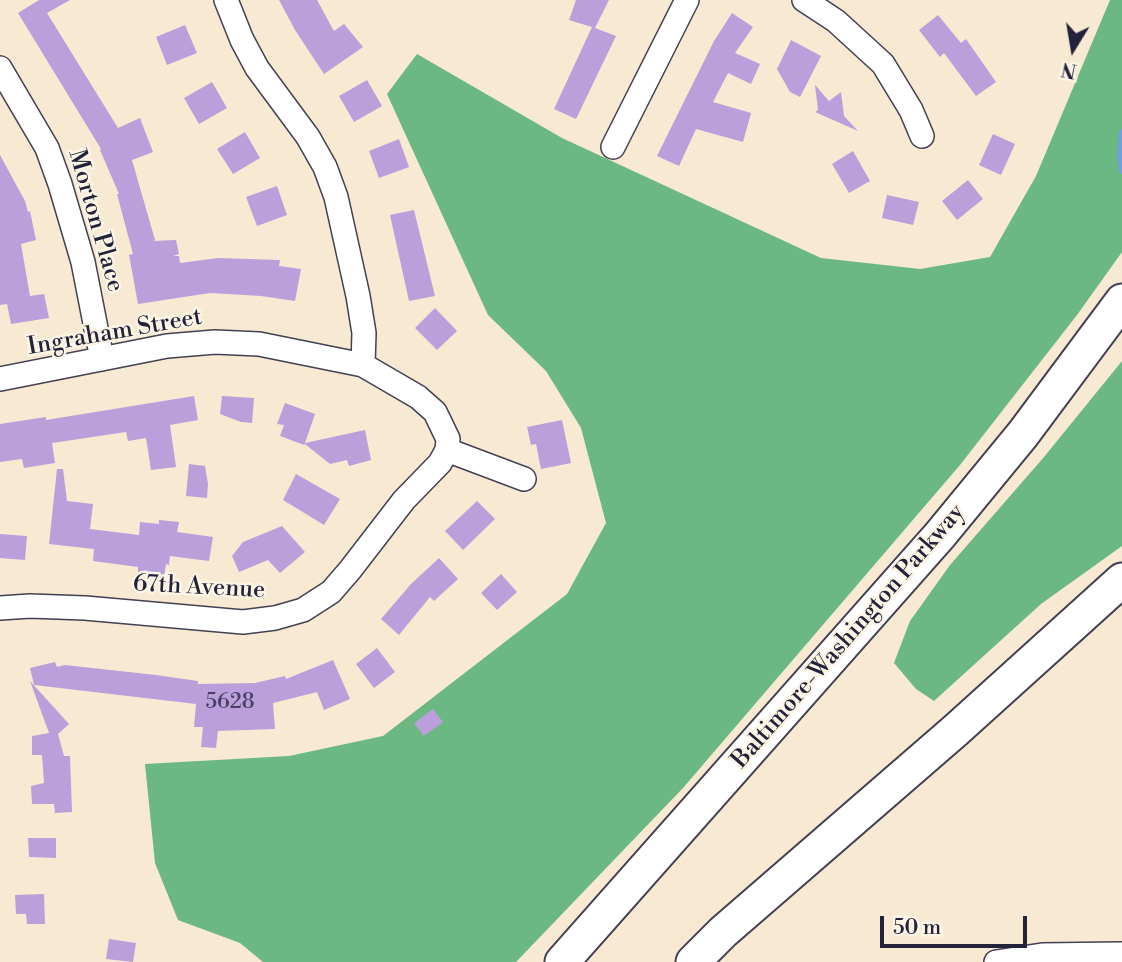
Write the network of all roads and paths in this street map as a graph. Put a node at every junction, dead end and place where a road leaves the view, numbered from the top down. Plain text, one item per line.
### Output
1 (226, 0) edge
2 (687, 0) edge
3 (804, 0) edge
4 (0, 68) edge
5 (922, 136) dead end
6 (612, 147) dead end
7 (1122, 301) edge
8 (102, 359) junction
9 (363, 365) junction
10 (0, 379) edge
11 (447, 450) junction
12 (524, 480) dead end
13 (1122, 580) edge
14 (0, 608) edge
15 (1122, 954) edge
16 (562, 962) edge
17 (693, 962) edge
18 (996, 962) edge

1 - 9 street
2 - 6 street
3 - 5 street
4 - 8 street, Morton Place
7 - 16 highway, Baltimore-Washington Parkway
8 - 9 street, Ingraham Street
8 - 10 street, Ingraham Street
9 - 11 street, Ingraham Street
11 - 12 street
11 - 14 street, 67th Avenue
13 - 17 highway
15 - 18 street

